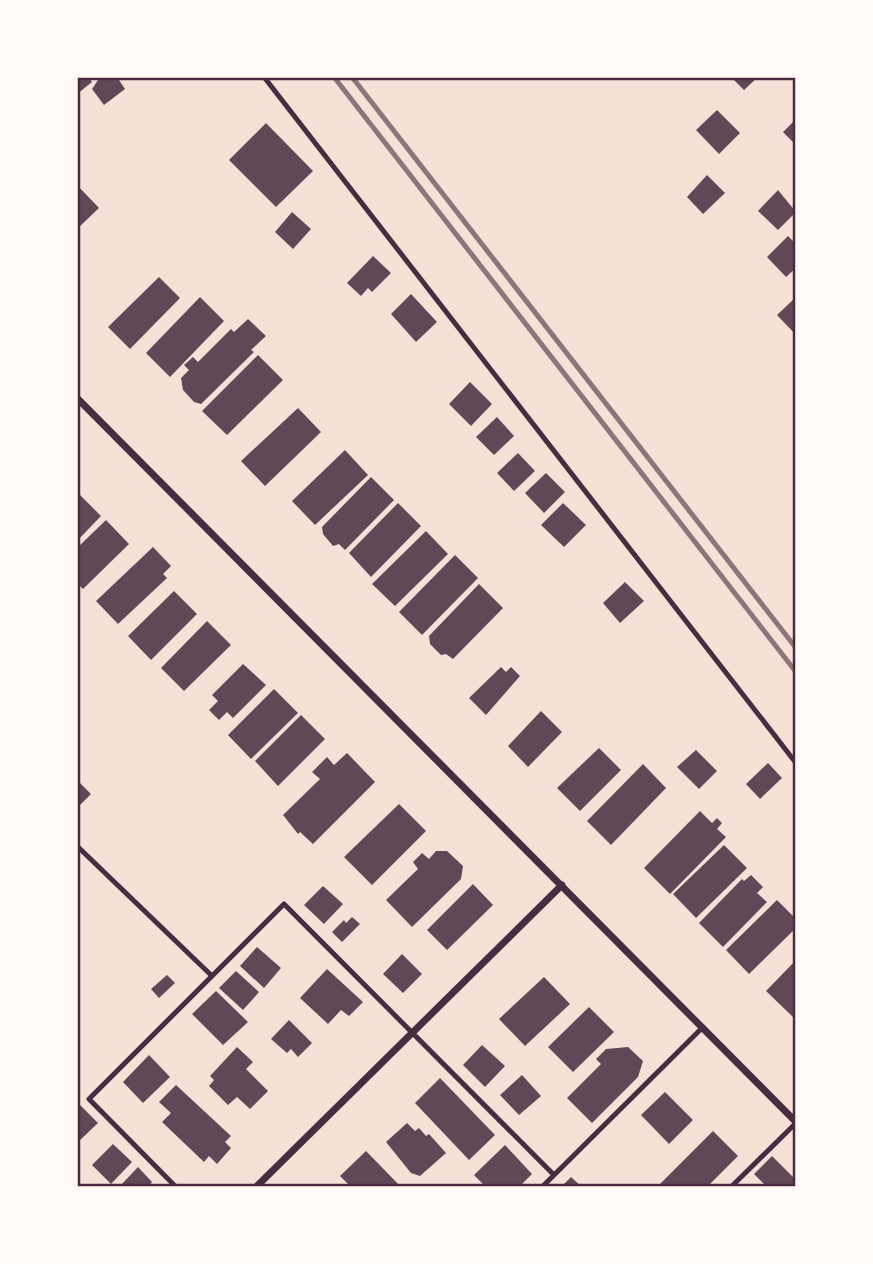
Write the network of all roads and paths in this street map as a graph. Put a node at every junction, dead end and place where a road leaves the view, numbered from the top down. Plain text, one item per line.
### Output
1 (264, 77) edge
2 (77, 398) edge
3 (796, 763) edge
4 (77, 846) edge
5 (562, 885) junction
6 (212, 976) junction
7 (703, 1027) junction
8 (413, 1032) junction
9 (796, 1122) edge
10 (554, 1175) junction
11 (177, 1187) edge
12 (256, 1187) edge
13 (542, 1187) edge
14 (731, 1187) edge

1 - 3 lane
2 - 5 street
4 - 6 lane
5 - 7 street
5 - 8 street
6 - 8 lane
6 - 11 lane
7 - 9 street
7 - 10 lane
8 - 10 lane
8 - 12 street
9 - 14 lane
10 - 13 lane

